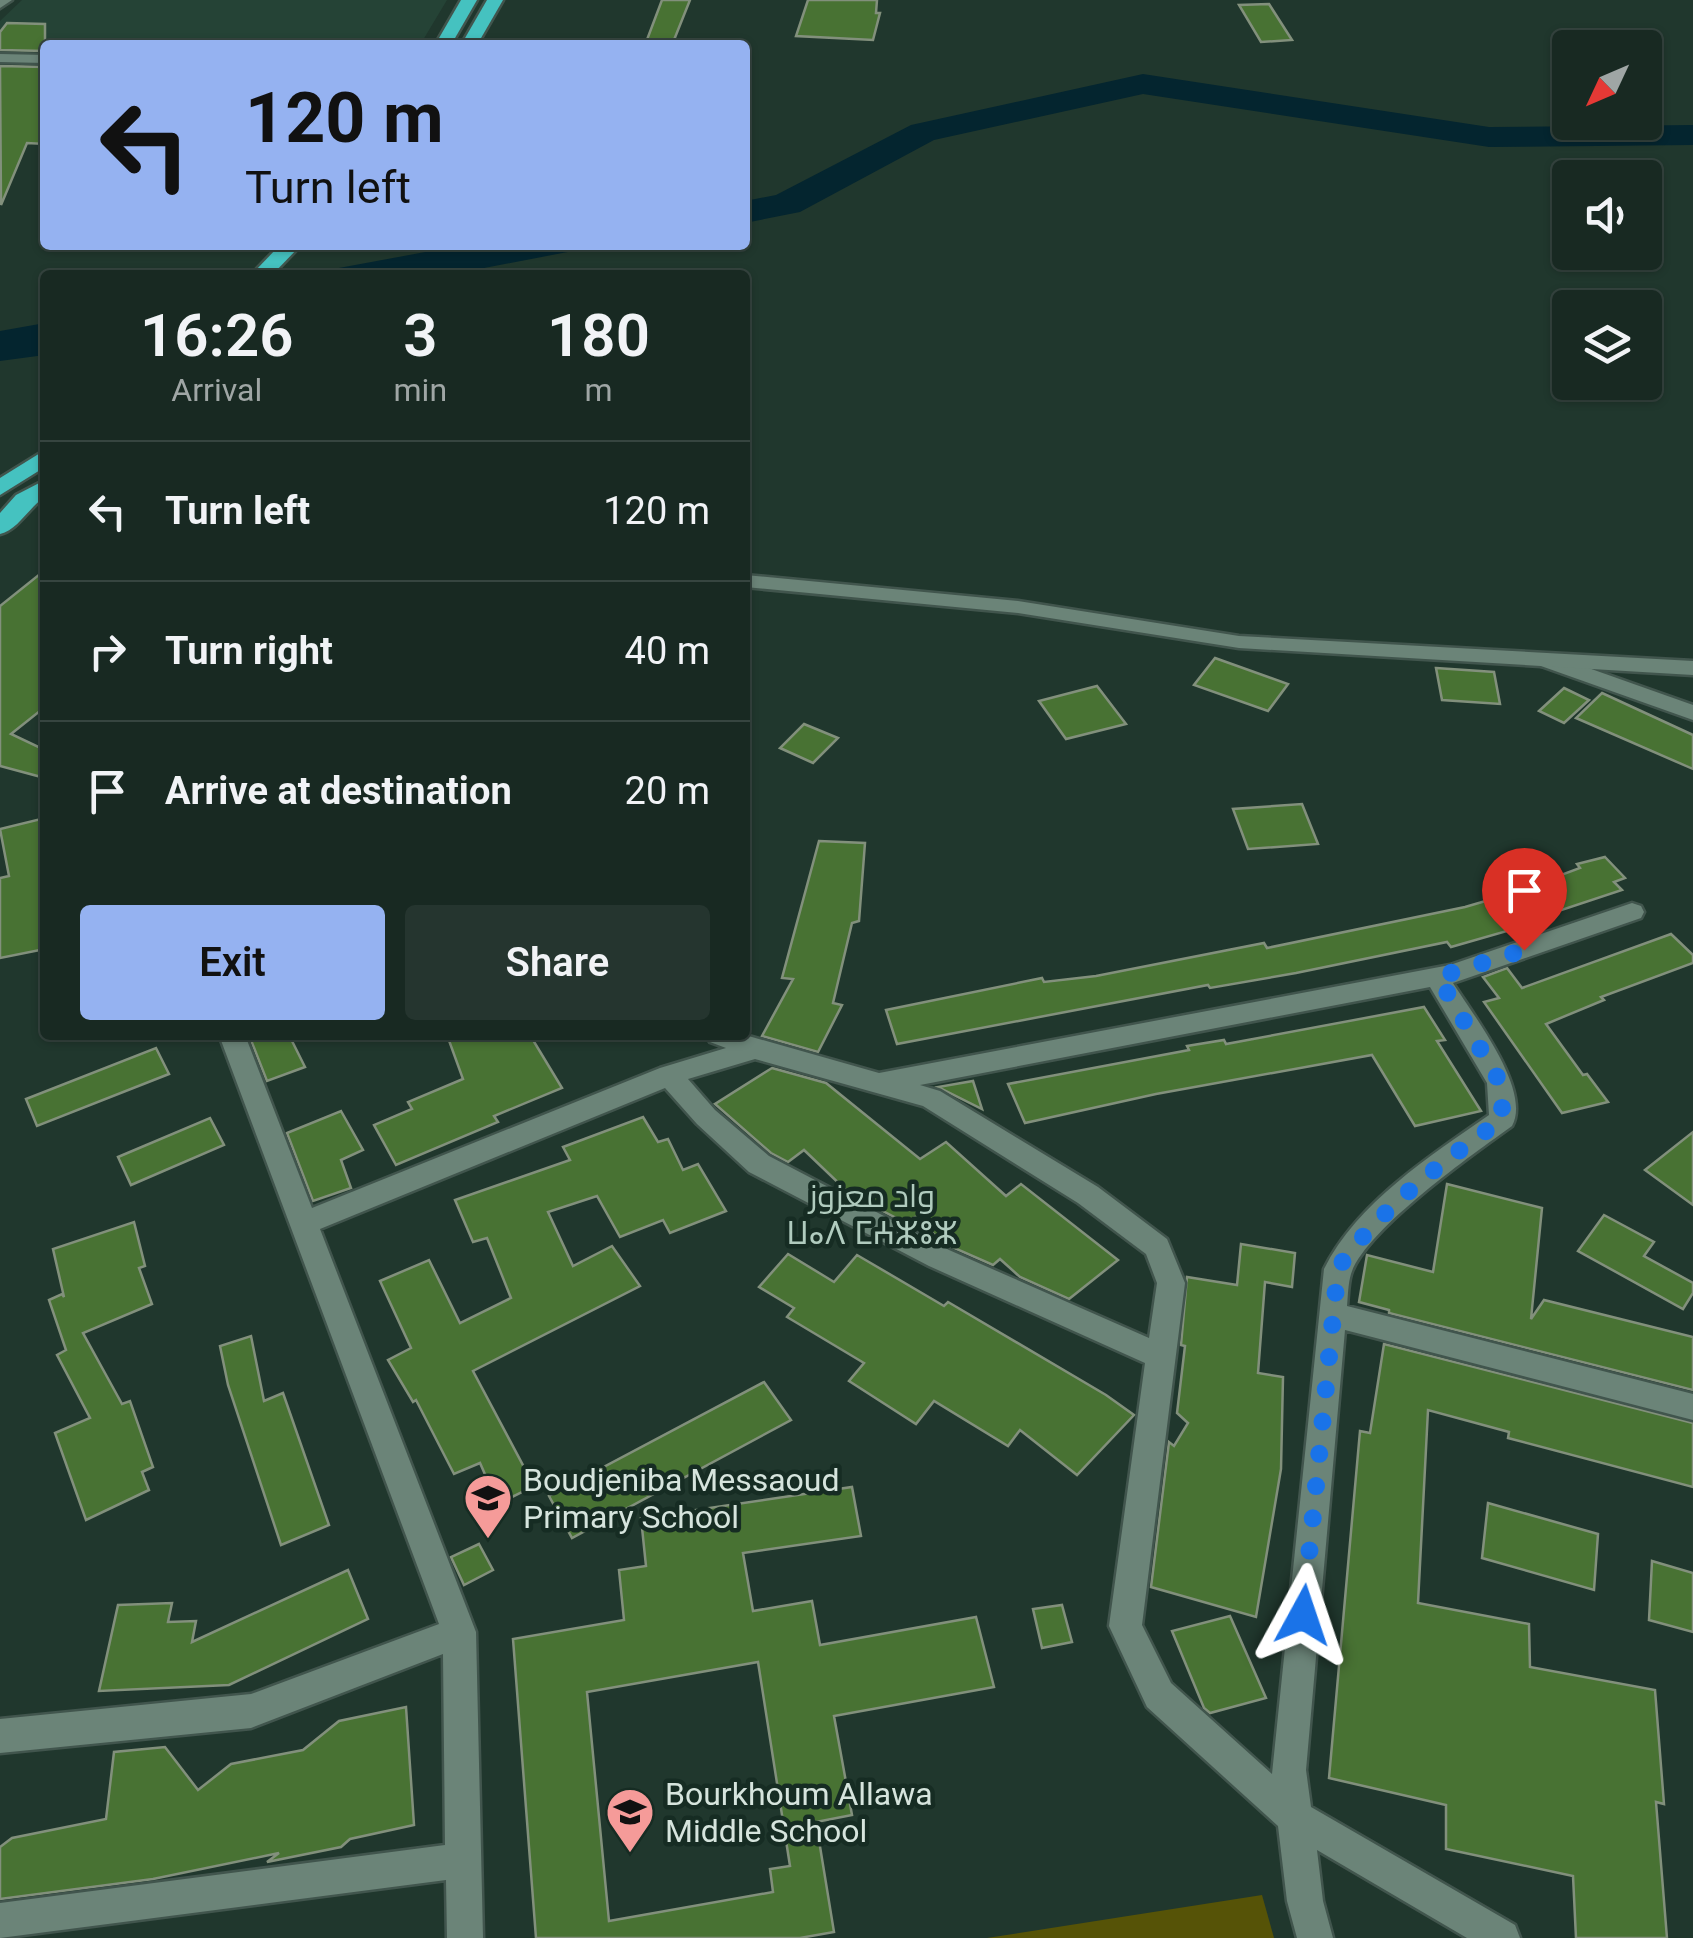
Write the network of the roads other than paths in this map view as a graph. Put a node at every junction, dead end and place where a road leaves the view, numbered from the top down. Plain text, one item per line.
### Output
1 (469, 0) edge
2 (494, 0) edge
3 (446, 40) edge
4 (473, 40) edge
5 (0, 58) edge
6 (40, 60) edge
7 (286, 250) edge
8 (309, 250) edge
9 (266, 270) edge
10 (289, 270) edge
11 (40, 460) edge
12 (0, 488) edge
13 (40, 490) edge
14 (0, 527) edge
15 (750, 581) edge
16 (1548, 661) junction
17 (1693, 668) edge
18 (1693, 713) edge
19 (1632, 912) dead end
20 (1438, 977) junction
21 (234, 1040) edge
22 (732, 1040) edge
23 (755, 1049) junction
24 (669, 1075) junction
25 (878, 1083) junction
26 (303, 1224) junction
27 (1332, 1314) junction
28 (1162, 1356) junction
29 (1693, 1407) edge
30 (459, 1632) junction
31 (0, 1736) edge
32 (1294, 1816) junction
33 (464, 1860) junction
34 (0, 1920) edge
35 (465, 1938) edge
36 (1315, 1938) edge
37 (1502, 1938) edge

1 - 3 highway
2 - 4 highway
5 - 6 street
7 - 9 highway
8 - 10 highway
11 - 12 highway
13 - 14 highway
15 - 16 street
16 - 17 street
16 - 18 street
19 - 20 street
20 - 25 street
20 - 27 street
21 - 26 street
22 - 23 street
23 - 24 street
23 - 25 street
24 - 26 street
24 - 28 street
25 - 28 street
26 - 30 street
27 - 29 street
27 - 32 street
28 - 32 street
30 - 31 street
30 - 33 street
32 - 36 street
32 - 37 street
33 - 34 street
33 - 35 street

